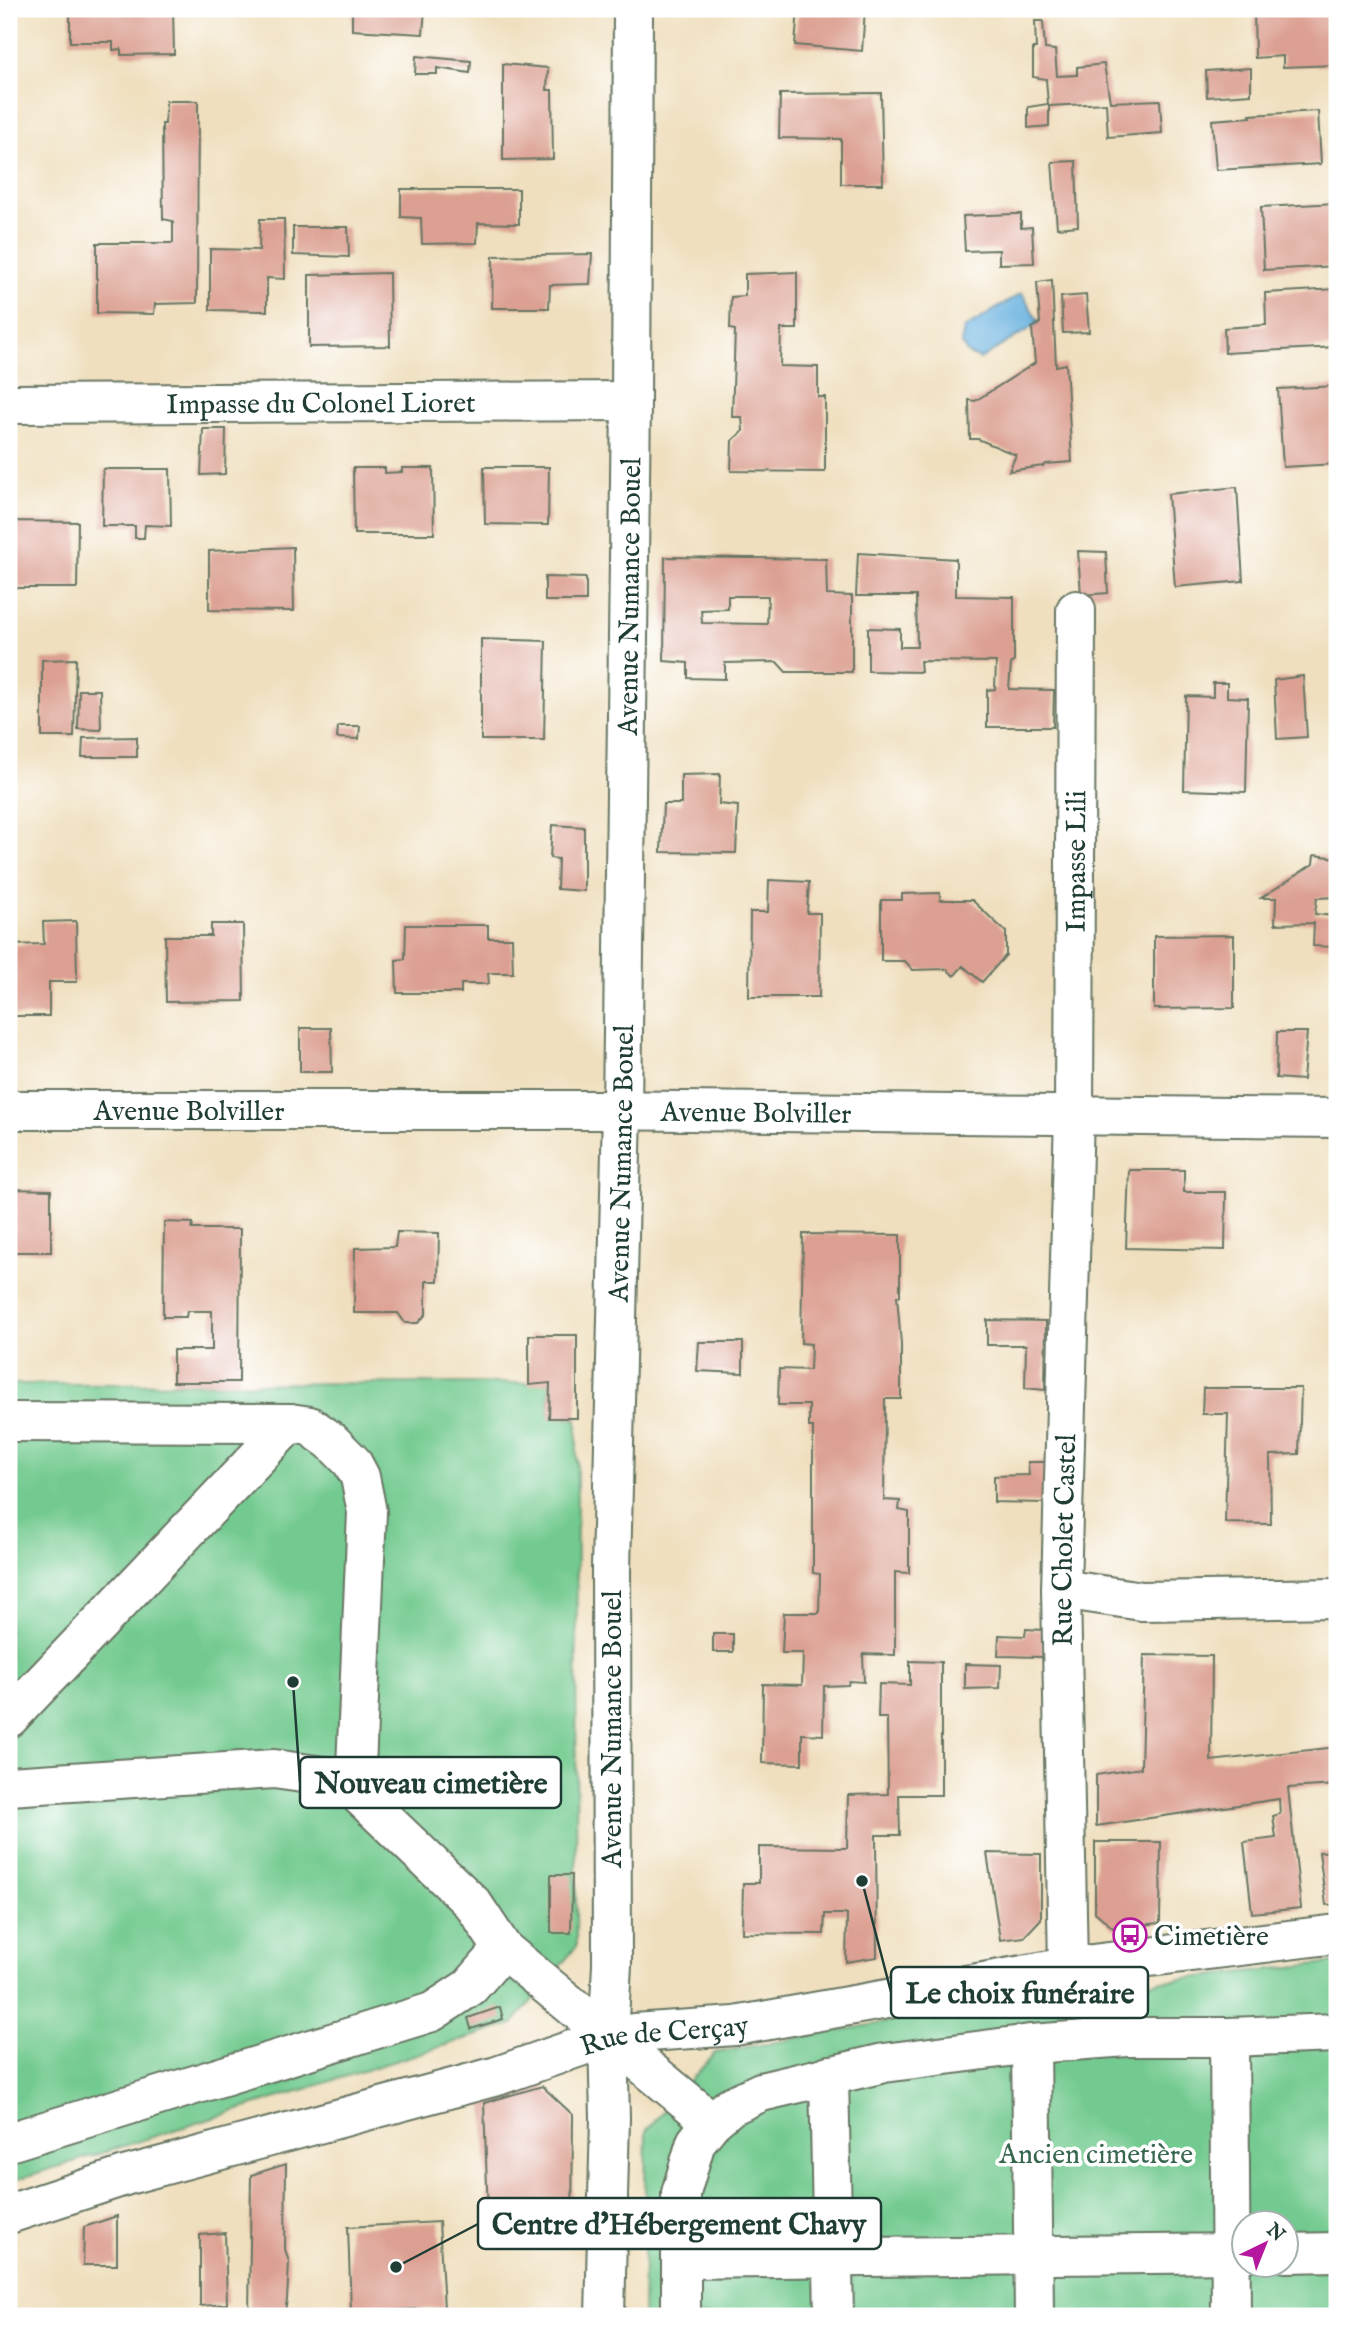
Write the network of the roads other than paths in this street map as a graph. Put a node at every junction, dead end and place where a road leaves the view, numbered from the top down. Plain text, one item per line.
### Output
1 (633, 9) edge
2 (631, 401) junction
3 (9, 404) edge
4 (1076, 610) dead end
5 (9, 1110) edge
6 (622, 1110) junction
7 (1074, 1114) junction
8 (1337, 1118) edge
9 (9, 1422) edge
10 (290, 1423) junction
11 (1061, 1588) junction
12 (1337, 1598) edge
13 (9, 1718) edge
14 (9, 1786) edge
15 (355, 1791) junction
16 (1337, 1934) edge
17 (503, 1949) junction
18 (1068, 1967) junction
19 (1337, 2033) edge
20 (608, 2037) junction
21 (1229, 2037) junction
22 (1031, 2044) junction
23 (829, 2075) junction
24 (712, 2122) junction
25 (9, 2142) edge
26 (1236, 2210) edge
27 (9, 2214) edge
28 (1337, 2252) edge
29 (1230, 2253) edge
30 (1300, 2253) edge
31 (1033, 2255) junction
32 (832, 2257) junction
33 (681, 2259) junction
34 (1235, 2280) edge
35 (605, 2316) edge
36 (681, 2316) edge
37 (834, 2316) edge
38 (1034, 2316) edge
39 (1231, 2316) edge

1 - 2 street, Avenue Numance Bouel
2 - 3 street, Impasse du Colonel Lioret
2 - 6 street, Avenue Numance Bouel
4 - 7 street, Impasse Lili
5 - 6 street, Avenue Bolviller
6 - 7 street, Avenue Bolviller
6 - 20 street, Avenue Numance Bouel
7 - 8 street, Avenue Bolviller
7 - 11 street, Rue Cholet Castel
9 - 10 street
10 - 13 street
10 - 15 street
11 - 12 street
11 - 18 street, Rue Cholet Castel
14 - 15 street
15 - 17 street
16 - 18 street, Rue de Cerçay
17 - 20 street
17 - 25 street
18 - 20 street, Rue de Cerçay
19 - 21 street
20 - 24 street
20 - 27 street, Rue de Cerçay
20 - 35 street, Avenue Numance Bouel
21 - 22 street
21 - 26 street
22 - 23 street
22 - 31 street
23 - 24 street
23 - 32 street
24 - 33 street
28 - 30 street
29 - 31 street
31 - 32 street
31 - 38 street
32 - 33 street
32 - 37 street
33 - 36 street
34 - 39 street

